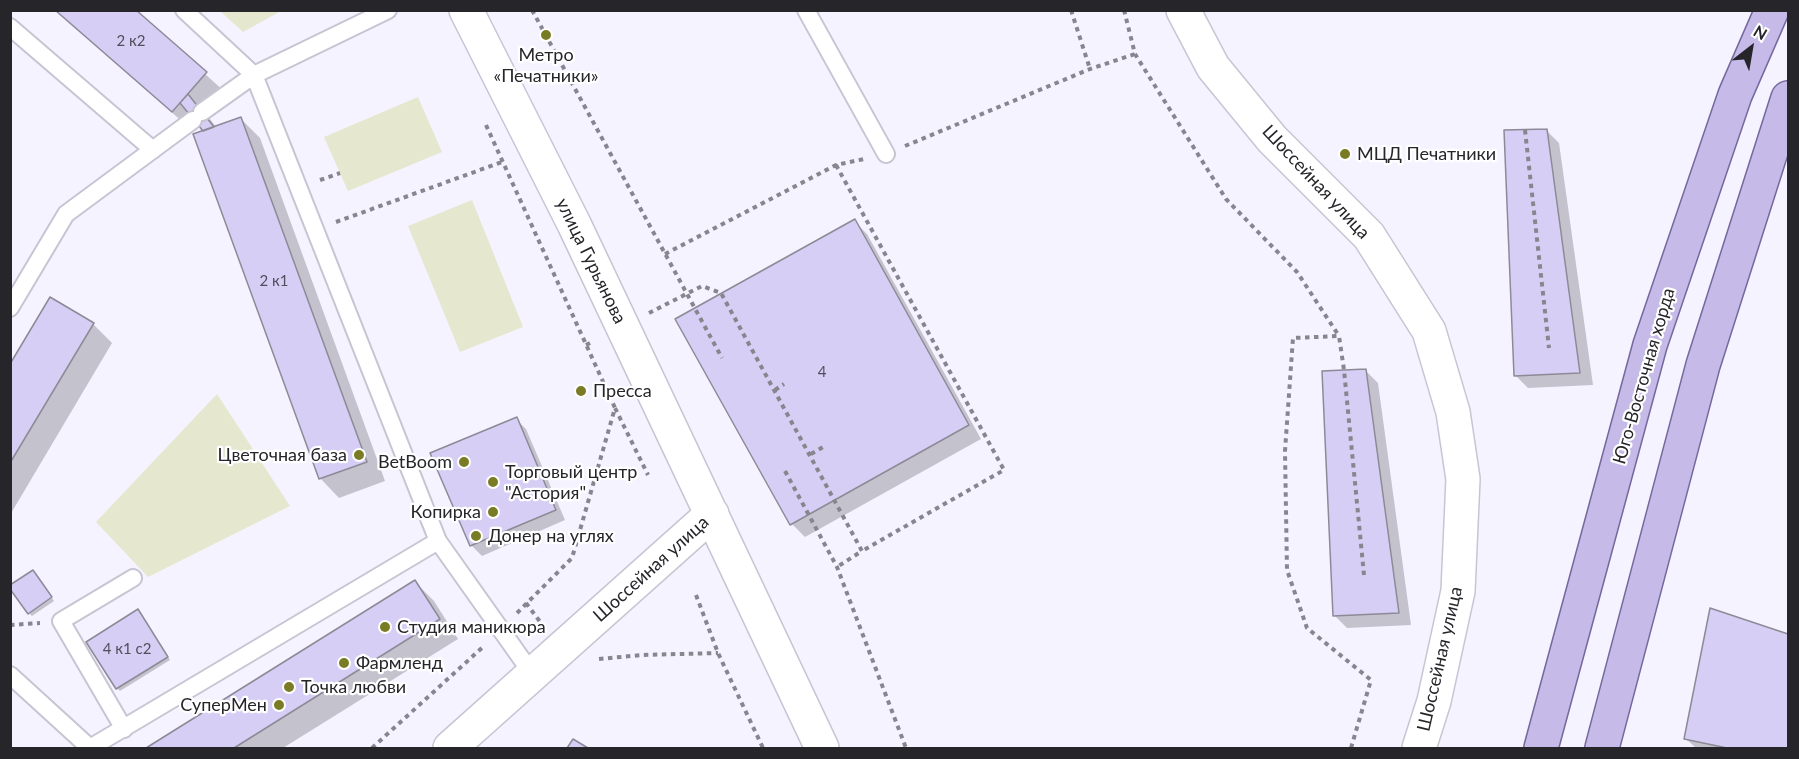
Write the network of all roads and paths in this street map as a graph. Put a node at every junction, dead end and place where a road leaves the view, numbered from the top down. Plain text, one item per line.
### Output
1 (184, 10) edge
2 (388, 10) edge
3 (466, 10) edge
4 (532, 10) edge
5 (807, 10) edge
6 (1071, 10) edge
7 (1124, 10) edge
8 (1183, 10) edge
9 (1772, 10) edge
10 (10, 27) edge
11 (1135, 54) junction
12 (1090, 69) junction
13 (254, 75) junction
14 (1788, 98) edge
15 (483, 118) dead end
16 (1525, 130) dead end
17 (153, 150) junction
18 (885, 154) junction
19 (502, 162) junction
20 (836, 165) junction
21 (316, 230) junction
22 (665, 254) junction
23 (687, 294) junction
24 (10, 308) edge
25 (1339, 336) junction
26 (1549, 348) dead end
27 (722, 358) dead end
28 (784, 384) dead end
29 (775, 390) junction
30 (615, 408) junction
31 (823, 447) dead end
32 (810, 454) junction
33 (785, 471) dead end
34 (648, 475) dead end
35 (712, 514) junction
36 (438, 541) junction
37 (862, 551) junction
38 (837, 567) junction
39 (1364, 575) dead end
40 (133, 578) dead end
41 (696, 595) dead end
42 (501, 630) junction
43 (718, 653) junction
44 (595, 660) dead end
45 (10, 675) edge
46 (533, 675) junction
47 (124, 729) junction
48 (1541, 747) edge
49 (90, 748) edge
50 (372, 748) edge
51 (450, 748) edge
52 (764, 748) edge
53 (822, 748) edge
54 (906, 748) edge
55 (1351, 748) edge
56 (1419, 748) edge
57 (1602, 748) edge

1 - 13 lane
2 - 13 lane
3 - 35 main road, улица Гурьянова
4 - 22 path
5 - 18 lane
6 - 12 path
7 - 11 path
8 - 56 main road, Шоссейная улица
9 - 48 main road, Юго-Восточная хорда
10 - 17 lane
11 - 12 path
11 - 25 path
12 - 18 path
13 - 17 lane
13 - 21 lane
14 - 57 main road
15 - 19 path
16 - 26 path
17 - 24 lane
18 - 20 path
19 - 21 path
19 - 30 path
20 - 22 path
20 - 37 path
21 - 36 lane
22 - 23 path
23 - 27 path
23 - 29 path
25 - 39 path
25 - 55 path
28 - 29 path
29 - 32 path
30 - 34 path
30 - 42 path
31 - 32 path
32 - 37 path
33 - 38 path
35 - 46 main road, Шоссейная улица
35 - 53 main road, Шоссейная улица
36 - 42 lane
36 - 47 lane
37 - 38 path
38 - 54 path
40 - 47 lane
41 - 43 path
42 - 46 lane
42 - 50 path
43 - 44 path
43 - 52 path
45 - 49 lane
46 - 51 main road, Шоссейная улица
47 - 49 lane

